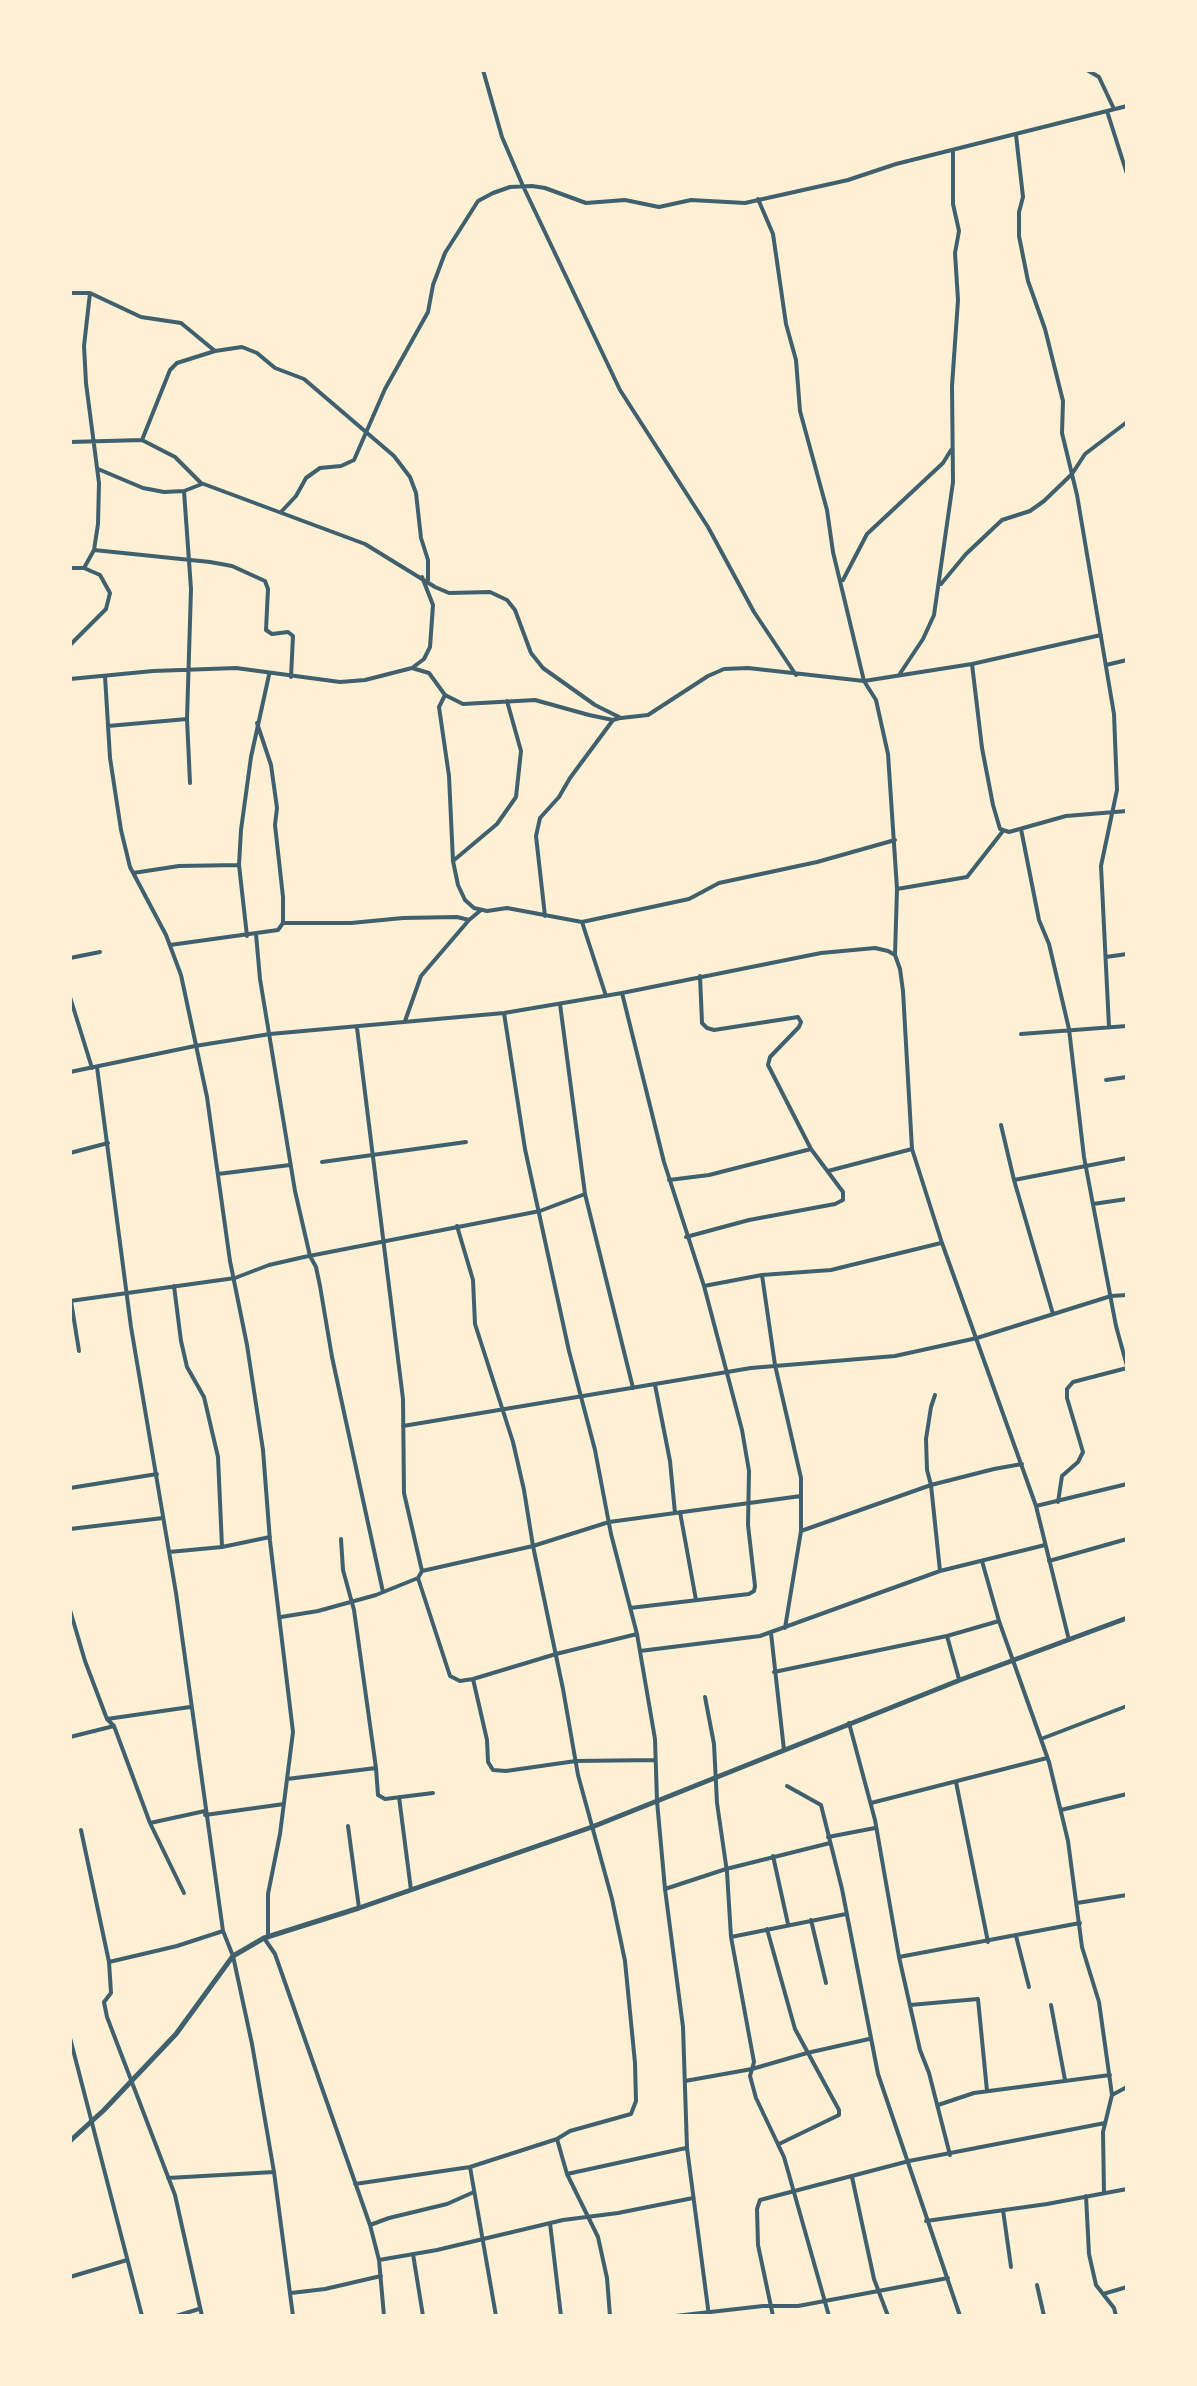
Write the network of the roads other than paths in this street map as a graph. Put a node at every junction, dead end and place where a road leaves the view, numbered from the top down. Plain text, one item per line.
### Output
1 (483, 70) edge
2 (1087, 70) edge
3 (1094, 72) edge
4 (1127, 106) edge
5 (1110, 111) junction
6 (1016, 134) junction
7 (953, 150) junction
8 (1127, 174) edge
9 (523, 186) junction
10 (758, 199) junction
11 (70, 293) edge
12 (90, 293) junction
13 (215, 351) junction
14 (1127, 422) edge
15 (365, 433) junction
16 (95, 440) junction
17 (142, 440) junction
18 (70, 442) edge
19 (951, 450) junction
20 (98, 469) junction
21 (1072, 474) junction
22 (203, 483) junction
23 (184, 491) junction
24 (281, 512) junction
25 (94, 550) junction
26 (190, 558) junction
27 (70, 568) edge
28 (84, 568) junction
29 (421, 576) junction
30 (428, 581) junction
31 (842, 582) junction
32 (939, 586) junction
33 (1101, 635) junction
34 (70, 645) edge
35 (1127, 660) edge
36 (972, 664) junction
37 (1106, 665) junction
38 (412, 668) junction
39 (189, 670) junction
40 (269, 675) junction
41 (796, 675) junction
42 (899, 675) junction
43 (105, 676) junction
44 (291, 677) junction
45 (70, 679) edge
46 (864, 681) junction
47 (445, 695) junction
48 (507, 701) junction
49 (621, 718) junction
50 (187, 719) junction
51 (613, 720) junction
52 (257, 723) junction
53 (108, 726) junction
54 (190, 783) dead end
55 (1114, 811) junction
56 (1127, 811) edge
57 (1021, 829) junction
58 (1004, 830) junction
59 (895, 840) junction
60 (453, 861) junction
61 (239, 865) junction
62 (133, 873) junction
63 (897, 889) junction
64 (481, 910) junction
65 (545, 916) junction
66 (469, 920) junction
67 (582, 922) junction
68 (283, 923) junction
69 (256, 934) junction
70 (247, 936) junction
71 (170, 945) junction
72 (100, 952) dead end
73 (1127, 954) edge
74 (895, 955) junction
75 (70, 958) edge
76 (1105, 958) junction
77 (700, 976) junction
78 (622, 993) junction
79 (606, 996) junction
80 (70, 997) edge
81 (560, 1004) junction
82 (504, 1013) junction
83 (405, 1023) junction
84 (1127, 1026) edge
85 (1109, 1027) junction
86 (357, 1028) junction
87 (1069, 1029) junction
88 (270, 1034) junction
89 (1021, 1034) dead end
90 (195, 1046) junction
91 (94, 1068) junction
92 (70, 1072) edge
93 (1127, 1077) edge
94 (1106, 1080) dead end
95 (1001, 1125) dead end
96 (466, 1142) dead end
97 (108, 1143) junction
98 (811, 1149) junction
99 (912, 1149) junction
100 (70, 1153) edge
101 (372, 1155) junction
102 (1127, 1158) edge
103 (322, 1162) dead end
104 (290, 1165) junction
105 (1086, 1167) junction
106 (828, 1171) junction
107 (218, 1174) junction
108 (669, 1180) junction
109 (1014, 1180) junction
110 (585, 1194) junction
111 (1127, 1199) edge
112 (1093, 1204) junction
113 (540, 1211) junction
114 (457, 1226) junction
115 (686, 1237) junction
116 (384, 1241) junction
117 (942, 1243) junction
118 (310, 1256) junction
119 (762, 1275) junction
120 (235, 1278) junction
121 (174, 1286) junction
122 (704, 1286) junction
123 (126, 1292) junction
124 (1127, 1295) edge
125 (1111, 1296) junction
126 (70, 1301) edge
127 (1053, 1314) junction
128 (977, 1338) junction
129 (79, 1351) dead end
130 (775, 1365) junction
131 (1127, 1367) edge
132 (727, 1372) junction
133 (655, 1385) junction
134 (633, 1388) junction
135 (935, 1395) dead end
136 (580, 1396) junction
137 (502, 1410) junction
138 (403, 1426) junction
139 (1022, 1464) junction
140 (157, 1474) junction
141 (1127, 1484) edge
142 (931, 1485) junction
143 (70, 1488) edge
144 (801, 1496) junction
145 (1058, 1502) junction
146 (748, 1503) junction
147 (1036, 1506) junction
148 (678, 1512) junction
149 (164, 1518) junction
150 (609, 1522) junction
151 (70, 1529) edge
152 (801, 1531) junction
153 (270, 1537) junction
154 (341, 1539) dead end
155 (1127, 1539) edge
156 (1045, 1545) junction
157 (533, 1546) junction
158 (222, 1547) junction
159 (169, 1552) junction
160 (982, 1561) junction
161 (1049, 1561) junction
162 (422, 1571) junction
163 (940, 1571) junction
164 (418, 1578) junction
165 (383, 1592) junction
166 (696, 1600) junction
167 (350, 1601) junction
168 (630, 1608) junction
169 (70, 1610) edge
170 (281, 1617) junction
171 (1127, 1618) edge
172 (999, 1621) junction
173 (785, 1628) junction
174 (771, 1633) junction
175 (637, 1634) junction
176 (947, 1636) junction
177 (1069, 1640) junction
178 (640, 1651) junction
179 (556, 1654) junction
180 (1013, 1661) junction
181 (774, 1672) junction
182 (473, 1679) junction
183 (960, 1680) junction
184 (705, 1697) dead end
185 (1127, 1706) edge
186 (190, 1707) junction
187 (107, 1719) junction
188 (849, 1723) junction
189 (114, 1726) junction
190 (70, 1737) edge
191 (1041, 1739) junction
192 (784, 1752) junction
193 (1048, 1758) junction
194 (655, 1760) junction
195 (576, 1761) junction
196 (376, 1768) junction
197 (717, 1778) junction
198 (287, 1779) junction
199 (956, 1782) junction
200 (787, 1786) dead end
201 (433, 1793) dead end
202 (1127, 1794) edge
203 (399, 1797) junction
204 (657, 1801) junction
205 (871, 1803) junction
206 (284, 1804) junction
207 (1061, 1810) junction
208 (205, 1813) junction
209 (150, 1823) junction
210 (348, 1826) dead end
211 (592, 1827) junction
212 (875, 1828) junction
213 (81, 1830) dead end
214 (829, 1840) junction
215 (773, 1856) junction
216 (726, 1869) junction
217 (665, 1889) junction
218 (411, 1890) junction
219 (184, 1893) dead end
220 (1127, 1895) edge
221 (1077, 1903) junction
222 (359, 1908) junction
223 (846, 1914) junction
224 (811, 1920) junction
225 (1080, 1923) junction
226 (788, 1925) junction
227 (767, 1929) junction
228 (223, 1931) junction
229 (1016, 1936) junction
230 (266, 1937) junction
231 (731, 1937) junction
232 (988, 1942) junction
233 (233, 1956) junction
234 (899, 1957) junction
235 (109, 1962) junction
236 (826, 1983) dead end
237 (1029, 1987) dead end
238 (910, 2005) junction
239 (1051, 2005) dead end
240 (70, 2038) edge
241 (870, 2039) junction
242 (807, 2053) junction
243 (752, 2069) junction
244 (1110, 2075) junction
245 (1065, 2080) junction
246 (132, 2081) junction
247 (685, 2081) junction
248 (1127, 2087) edge
249 (987, 2091) junction
250 (1112, 2095) junction
251 (938, 2105) junction
252 (93, 2120) junction
253 (1105, 2123) junction
254 (557, 2139) junction
255 (70, 2141) edge
256 (779, 2144) junction
257 (687, 2148) junction
258 (950, 2155) junction
259 (909, 2161) junction
260 (470, 2167) junction
261 (274, 2172) junction
262 (567, 2174) junction
263 (852, 2177) junction
264 (168, 2178) junction
265 (355, 2184) junction
266 (793, 2189) junction
267 (1127, 2189) edge
268 (475, 2192) junction
269 (1104, 2193) junction
270 (1086, 2196) junction
271 (693, 2198) junction
272 (1003, 2210) junction
273 (588, 2217) junction
274 (926, 2221) junction
275 (550, 2223) junction
276 (370, 2225) junction
277 (484, 2240) junction
278 (413, 2254) junction
279 (127, 2260) junction
280 (379, 2260) junction
281 (1011, 2267) dead end
282 (381, 2276) junction
283 (70, 2277) edge
284 (948, 2278) junction
285 (1037, 2285) dead end
286 (1127, 2287) edge
287 (291, 2293) junction
288 (878, 2293) junction
289 (1103, 2294) junction
290 (825, 2302) junction
291 (770, 2307) junction
292 (199, 2309) junction
293 (709, 2314) edge
294 (142, 2316) edge
295 (176, 2316) edge
296 (202, 2316) edge
297 (293, 2316) edge
298 (384, 2316) edge
299 (423, 2316) edge
300 (496, 2316) edge
301 (561, 2316) edge
302 (610, 2316) edge
303 (675, 2316) edge
304 (773, 2316) edge
305 (829, 2316) edge
306 (888, 2316) edge
307 (960, 2316) edge
308 (1044, 2316) edge
309 (1116, 2316) edge

1 - 9 street
2 - 3 street
3 - 5 street
4 - 5 street
5 - 6 street
5 - 8 street
6 - 7 street
6 - 21 street
7 - 10 street
7 - 19 street
9 - 10 street
9 - 15 street
9 - 41 street
10 - 31 street
11 - 12 street
12 - 13 street
12 - 16 street
13 - 15 street
13 - 17 street
14 - 21 street
15 - 24 street
15 - 30 street
16 - 17 street
16 - 18 street
16 - 20 street
17 - 22 street
19 - 31 street
19 - 32 street
20 - 23 street
20 - 25 street
21 - 32 street
21 - 33 street
22 - 23 street
22 - 24 street
23 - 26 street
24 - 29 street
25 - 26 street
25 - 28 street
26 - 39 street
26 - 44 street
27 - 28 street
28 - 34 street
29 - 30 street
29 - 38 street
30 - 49 street
31 - 46 street
32 - 42 street
33 - 36 street
33 - 37 street
35 - 37 street
36 - 42 street
36 - 58 street
37 - 55 street
38 - 44 street
38 - 47 street
39 - 40 street
39 - 43 street
39 - 50 street
40 - 44 street
40 - 52 street
41 - 46 street
41 - 49 street
42 - 46 street
43 - 45 street
43 - 53 street
46 - 59 street
47 - 48 street
47 - 60 street
48 - 51 street
48 - 60 street
49 - 51 street
50 - 53 street
50 - 54 street
51 - 65 street
52 - 61 street
52 - 68 street
53 - 62 street
55 - 56 street
55 - 57 street
55 - 76 street
57 - 58 street
57 - 87 street
58 - 63 street
59 - 63 street
59 - 67 street
60 - 64 street
61 - 62 street
61 - 70 street
62 - 71 street
63 - 74 street
64 - 65 street
64 - 66 street
65 - 67 street
66 - 68 street
66 - 83 street
67 - 79 street
68 - 69 street
69 - 70 street
69 - 88 street
70 - 71 street
71 - 90 street
72 - 75 street
73 - 76 street
74 - 77 street
74 - 99 street
76 - 85 street
77 - 78 street
77 - 98 street
78 - 79 street
78 - 108 street
79 - 81 street
80 - 91 street
81 - 82 street
81 - 110 street
82 - 83 street
82 - 113 street
83 - 86 street
84 - 85 street
85 - 87 street
86 - 88 street
86 - 101 street
87 - 89 street
87 - 105 street
88 - 90 street
88 - 104 street
90 - 91 street
90 - 107 street
91 - 92 street
91 - 97 street
93 - 94 street
95 - 109 street
96 - 101 street
97 - 100 street
97 - 123 street
98 - 106 street
98 - 108 street
99 - 106 street
99 - 117 street
101 - 103 street
101 - 116 street
102 - 105 street
104 - 107 street
104 - 118 street
105 - 109 street
105 - 112 street
106 - 115 street
107 - 120 street
108 - 115 street
109 - 127 street
110 - 113 street
110 - 134 street
111 - 112 street
112 - 125 street
113 - 114 street
113 - 136 street
114 - 116 street
114 - 137 street
115 - 122 street
116 - 118 street
116 - 138 street
117 - 119 street
117 - 128 street
118 - 120 street
118 - 165 street
119 - 122 street
119 - 130 street
120 - 121 street
120 - 153 street
121 - 123 street
121 - 158 street
122 - 132 street
123 - 126 street
123 - 140 street
124 - 125 street
125 - 127 street
125 - 131 street
126 - 129 street
127 - 128 street
128 - 130 street
128 - 139 street
130 - 132 street
130 - 144 street
131 - 145 street
132 - 133 street
132 - 146 street
133 - 134 street
133 - 148 street
134 - 136 street
135 - 142 street
136 - 137 street
136 - 150 street
137 - 138 street
137 - 157 street
138 - 162 street
139 - 142 street
139 - 147 street
140 - 143 street
140 - 149 street
141 - 145 street
142 - 152 street
142 - 163 street
144 - 146 street
144 - 152 street
145 - 147 street
146 - 148 street
146 - 166 street
147 - 156 street
148 - 150 street
148 - 166 street
149 - 151 street
149 - 159 street
150 - 157 street
150 - 168 street
152 - 173 street
153 - 158 street
153 - 170 street
154 - 167 street
155 - 161 street
156 - 160 street
156 - 161 street
157 - 162 street
157 - 179 street
158 - 159 street
159 - 186 street
160 - 163 street
160 - 172 street
161 - 177 street
162 - 164 street
163 - 173 street
164 - 165 street
164 - 182 street
165 - 167 street
166 - 168 street
167 - 170 street
167 - 196 street
168 - 175 street
169 - 187 street
170 - 198 street
171 - 177 street
172 - 176 street
172 - 180 street
173 - 174 street
174 - 178 street
174 - 181 street
175 - 178 street
175 - 179 street
176 - 181 street
176 - 183 street
177 - 180 street
178 - 194 street
179 - 182 street
179 - 195 street
180 - 183 street
180 - 191 street
181 - 192 street
182 - 195 street
183 - 188 street
184 - 197 street
185 - 191 street
186 - 187 street
186 - 208 street
187 - 189 street
188 - 192 street
188 - 205 street
189 - 190 street
189 - 209 street
191 - 193 street
192 - 197 street
193 - 199 street
193 - 207 street
194 - 195 street
194 - 204 street
195 - 211 street
196 - 198 street
196 - 203 street
197 - 204 street
197 - 216 street
198 - 206 street
199 - 205 street
199 - 232 street
200 - 214 street
201 - 203 street
202 - 207 street
203 - 218 street
204 - 211 street
204 - 217 street
205 - 212 street
206 - 208 street
206 - 230 street
207 - 221 street
208 - 209 street
208 - 228 street
209 - 219 street
210 - 222 street
211 - 218 street
211 - 254 street
212 - 214 street
212 - 234 street
213 - 235 street
214 - 215 street
214 - 223 street
215 - 216 street
215 - 226 street
216 - 217 street
216 - 231 street
217 - 247 street
218 - 222 street
220 - 221 street
221 - 225 street
222 - 230 street
223 - 224 street
223 - 241 street
224 - 226 street
224 - 236 street
225 - 229 street
225 - 244 street
226 - 227 street
227 - 231 street
227 - 242 street
228 - 233 street
228 - 235 street
229 - 232 street
229 - 237 street
230 - 233 street
230 - 265 street
231 - 243 street
232 - 234 street
233 - 246 street
233 - 261 street
234 - 238 street
235 - 246 street
238 - 249 street
238 - 251 street
239 - 245 street
240 - 252 street
241 - 242 street
241 - 259 street
242 - 243 street
242 - 256 street
243 - 247 street
243 - 256 street
244 - 245 street
244 - 250 street
245 - 249 street
246 - 252 street
246 - 264 street
247 - 257 street
248 - 250 street
249 - 251 street
250 - 253 street
251 - 258 street
252 - 255 street
252 - 279 street
253 - 258 street
253 - 269 street
254 - 260 street
254 - 262 street
256 - 266 street
257 - 262 street
257 - 271 street
258 - 259 street
259 - 263 street
259 - 274 street
260 - 265 street
260 - 268 street
261 - 264 street
261 - 287 street
262 - 273 street
263 - 266 street
263 - 288 street
264 - 292 street
265 - 276 street
266 - 290 street
266 - 291 street
267 - 269 street
268 - 276 street
268 - 277 street
269 - 270 street
270 - 272 street
270 - 289 street
271 - 273 street
271 - 293 street
272 - 274 street
272 - 281 street
273 - 275 street
273 - 302 street
274 - 284 street
275 - 277 street
275 - 301 street
276 - 280 street
277 - 278 street
277 - 300 street
278 - 280 street
278 - 299 street
279 - 283 street
279 - 294 street
280 - 282 street
282 - 287 street
282 - 298 street
284 - 288 street
284 - 307 street
285 - 308 street
286 - 289 street
287 - 297 street
288 - 290 street
288 - 306 street
289 - 309 street
290 - 291 street
290 - 305 street
291 - 293 street
291 - 304 street
292 - 295 street
292 - 296 street
293 - 303 street

